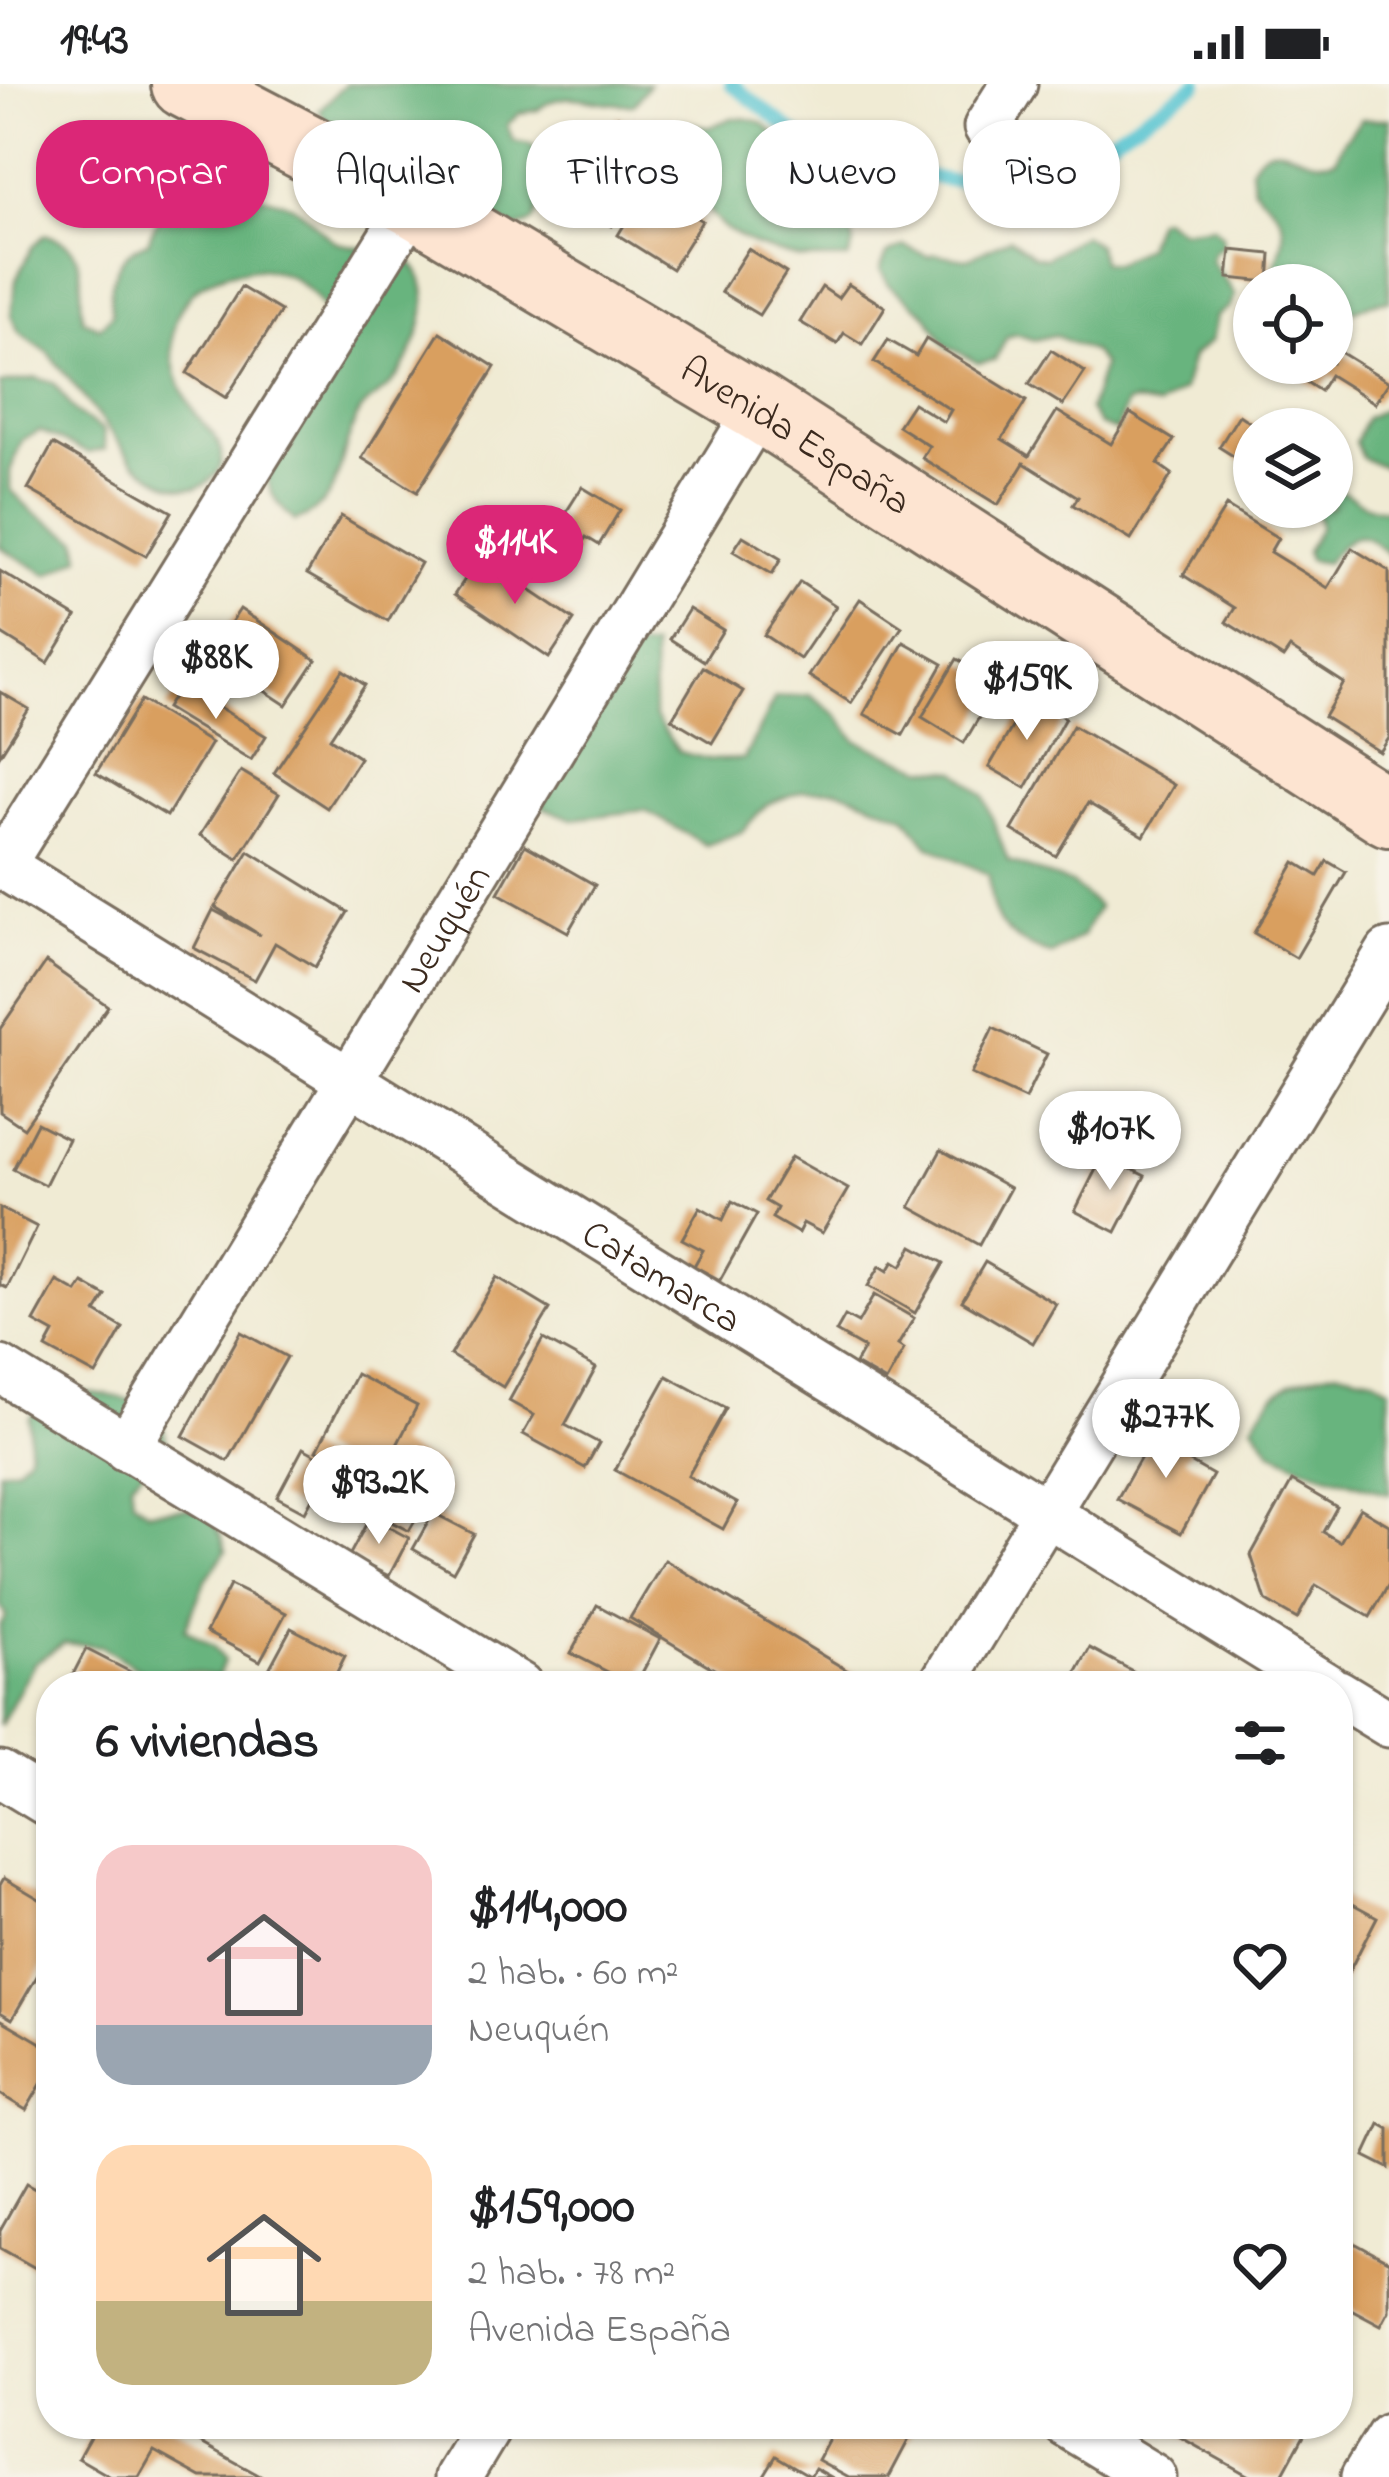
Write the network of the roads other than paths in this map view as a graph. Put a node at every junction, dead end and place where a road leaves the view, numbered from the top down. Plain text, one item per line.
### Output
1 (185, 84) edge
2 (1014, 84) edge
3 (991, 120) edge
4 (293, 142) edge
5 (397, 228) edge
6 (457, 228) edge
7 (759, 408) junction
8 (1389, 813) edge
9 (1, 864) edge
10 (1389, 952) edge
11 (348, 1081) junction
12 (0, 1369) edge
13 (126, 1448) junction
14 (1045, 1515) junction
15 (495, 1671) edge
16 (950, 1671) edge
17 (1301, 1671) edge
18 (1353, 1703) edge
19 (1389, 1724) edge
20 (0, 1775) edge
21 (36, 1796) edge
22 (1389, 2437) edge
23 (481, 2439) edge
24 (1091, 2439) edge
25 (458, 2477) edge
26 (1153, 2477) edge
27 (1364, 2477) edge

1 - 4 street, Avenida España
2 - 3 street
5 - 9 street
6 - 7 street, Avenida España
7 - 8 street, Avenida España
7 - 11 street, Neuquén
9 - 11 street, Catamarca
10 - 14 street
11 - 13 street, Neuquén
11 - 14 street, Catamarca
12 - 13 street
13 - 15 street
14 - 16 street
14 - 17 street, Catamarca
18 - 19 street
20 - 21 street
22 - 27 street
23 - 25 street
24 - 26 street

